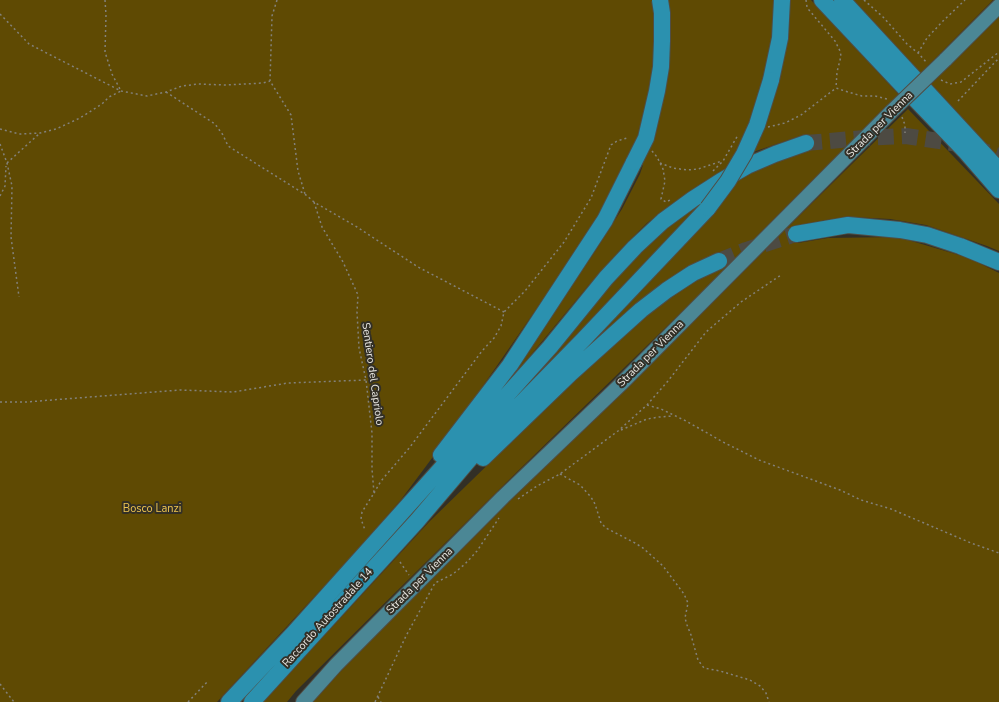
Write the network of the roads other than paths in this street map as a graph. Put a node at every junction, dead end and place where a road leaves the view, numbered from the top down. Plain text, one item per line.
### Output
1 (660, 0) edge
2 (782, 0) edge
3 (822, 0) edge
4 (842, 0) edge
5 (999, 6) edge
6 (863, 32) junction
7 (806, 143) tunnel mouth
8 (999, 170) edge
9 (999, 190) edge
10 (796, 234) tunnel mouth
11 (719, 261) tunnel mouth
12 (999, 262) edge
13 (417, 521) junction
14 (391, 524) junction
15 (229, 702) edge
16 (252, 702) edge
17 (303, 702) edge

1 - 14 highway, bridge
2 - 13 highway, bridge
3 - 6 highway
4 - 6 highway
5 - 17 main road, Strada per Vienna, bridge
6 - 8 highway
6 - 9 highway
7 - 14 highway
10 - 12 highway
11 - 13 highway
13 - 16 highway, Raccordo Autostradale 14
14 - 15 highway, Raccordo Autostradale 14

